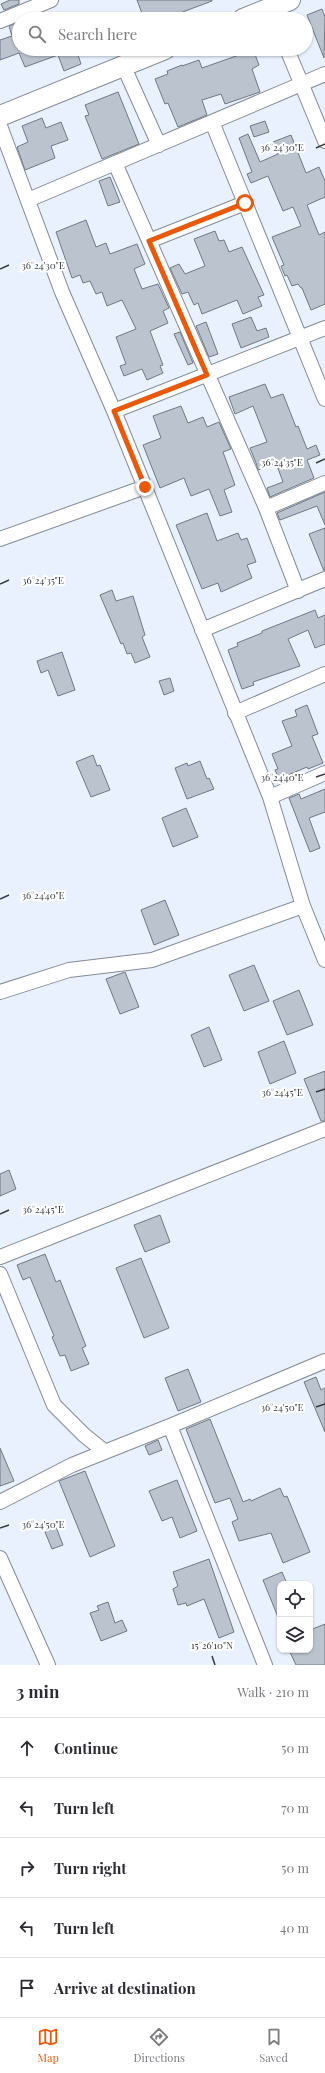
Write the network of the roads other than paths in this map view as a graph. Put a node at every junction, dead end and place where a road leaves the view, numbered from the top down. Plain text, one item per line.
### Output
1 (50, 0) edge
2 (290, 0) edge
3 (271, 9) edge
4 (21, 12) edge
5 (12, 16) edge
6 (0, 21) edge
7 (148, 56) edge
8 (290, 56) edge
9 (123, 66) junction
10 (325, 74) edge
11 (301, 84) junction
12 (0, 116) edge
13 (212, 122) junction
14 (0, 126) edge
15 (325, 141) edge
16 (159, 145) junction
17 (115, 163) junction
18 (28, 200) junction
19 (245, 203) junction
20 (149, 241) junction
21 (325, 328) edge
22 (301, 338) junction
23 (207, 375) junction
24 (325, 399) edge
25 (114, 411) junction
26 (325, 483) edge
27 (145, 487) junction
28 (266, 508) junction
29 (0, 539) edge
30 (325, 579) edge
31 (298, 591) junction
32 (202, 630) junction
33 (325, 674) edge
34 (235, 713) junction
35 (325, 773) edge
36 (270, 797) junction
37 (303, 906) junction
38 (325, 960) edge
39 (0, 992) edge
40 (325, 1129) edge
41 (0, 1257) edge
42 (0, 1274) edge
43 (325, 1361) edge
44 (170, 1426) junction
45 (104, 1451) junction
46 (0, 1502) edge
47 (0, 1558) edge
48 (48, 1665) edge
49 (265, 1665) edge

1 - 4 street
2 - 3 street
5 - 6 street
7 - 9 street
8 - 11 street
9 - 12 street
9 - 16 street
10 - 11 street
11 - 13 street
11 - 15 street
13 - 16 street
13 - 19 street
14 - 18 street
16 - 17 street
17 - 18 street
17 - 20 street
18 - 25 street
19 - 20 street
19 - 22 street
20 - 23 street
21 - 22 street
22 - 23 street
22 - 24 street
23 - 25 street
23 - 28 street
25 - 27 street
26 - 28 street
27 - 29 street
27 - 32 street
28 - 31 street
30 - 31 street
31 - 32 street
32 - 34 street
33 - 34 street
34 - 36 street
35 - 36 street
36 - 37 street
37 - 38 street
37 - 39 street
40 - 41 street
42 - 45 street
43 - 44 street
44 - 45 street
44 - 49 street
45 - 46 street
47 - 48 street

